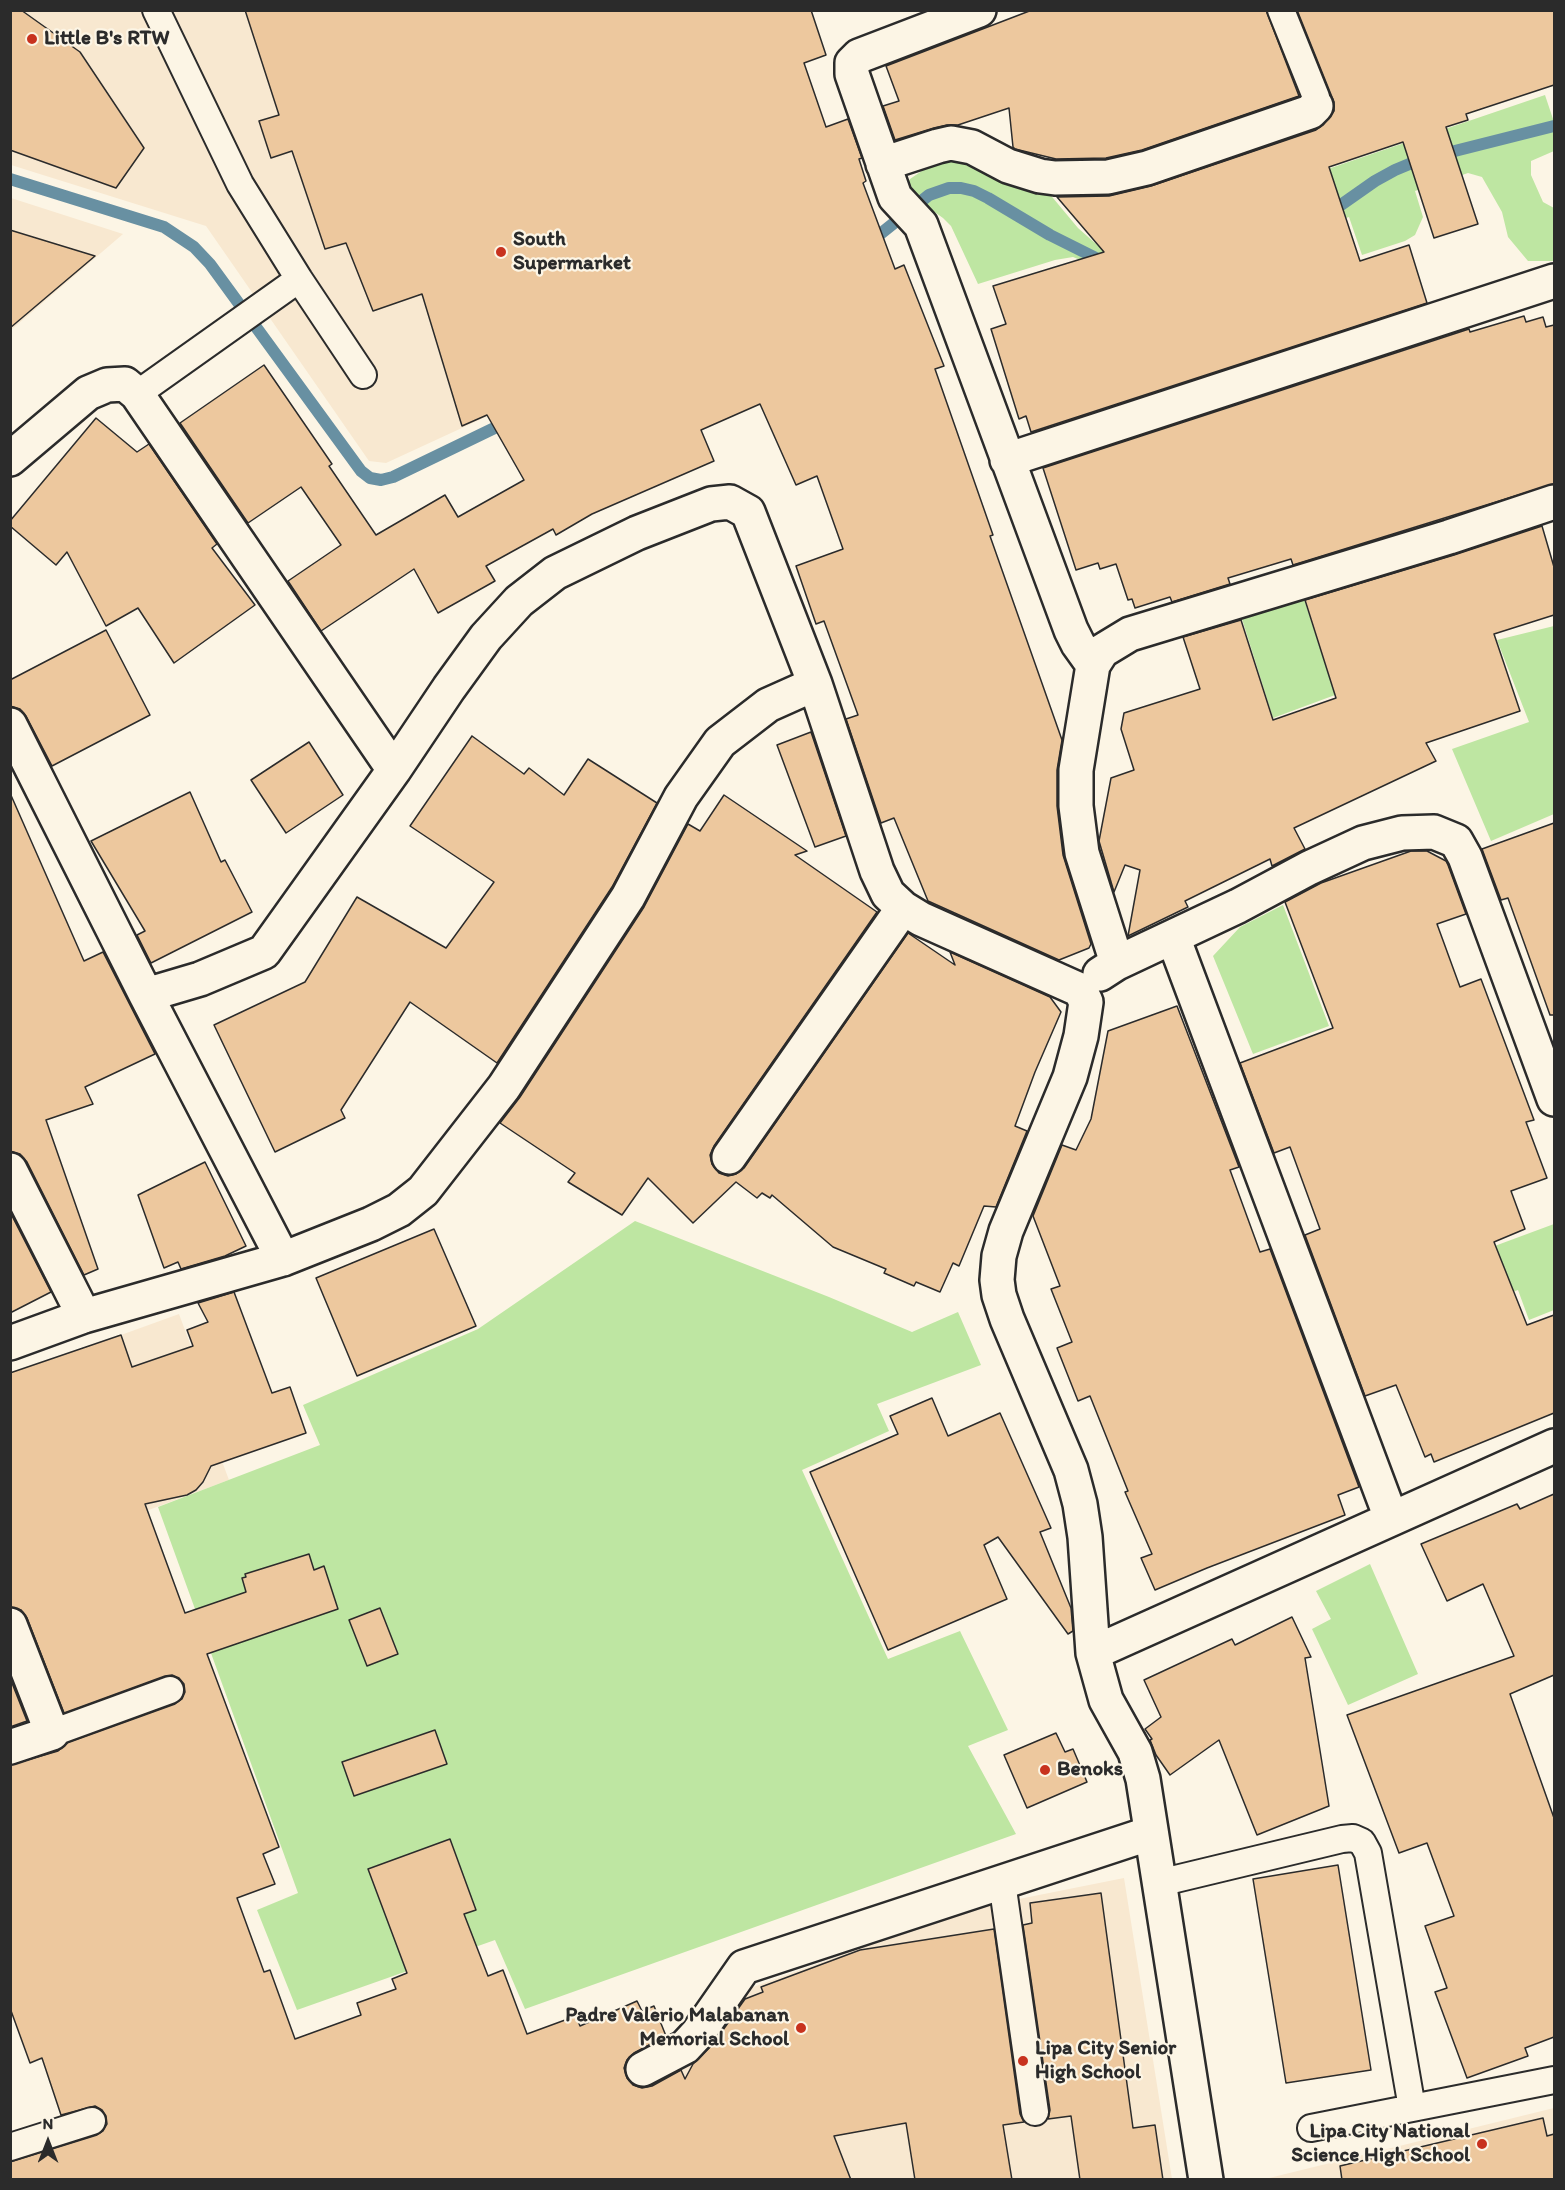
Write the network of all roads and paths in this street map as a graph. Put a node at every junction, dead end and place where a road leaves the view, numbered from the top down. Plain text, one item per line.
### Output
1 (156, 10) edge
2 (979, 10) edge
3 (1281, 10) edge
4 (1316, 106) joint
5 (883, 164) junction
6 (298, 279) junction
7 (1554, 281) edge
8 (363, 375) dead end
9 (137, 394) junction
10 (10, 459) edge
11 (1007, 460) junction
12 (1554, 502) edge
13 (1094, 664) junction
14 (815, 684) junction
15 (10, 725) edge
16 (394, 770) junction
17 (903, 908) junction
18 (1173, 937) junction
19 (1118, 963) junction
20 (1080, 990) junction
21 (146, 995) junction
22 (1554, 1099) edge
23 (729, 1157) dead end
24 (10, 1170) edge
25 (284, 1259) junction
26 (84, 1316) junction
27 (10, 1344) edge
28 (1554, 1446) edge
29 (1391, 1518) junction
30 (10, 1625) edge
31 (1094, 1653) junction
32 (170, 1690) dead end
33 (52, 1732) junction
34 (10, 1747) edge
35 (1151, 1833) junction
36 (1002, 1882) junction
37 (1159, 1883) junction
38 (643, 2069) dead end
39 (1554, 2080) edge
40 (1412, 2108) junction
41 (1035, 2112) dead end
42 (92, 2121) dead end
43 (1311, 2128) dead end
44 (10, 2147) edge
45 (1206, 2180) edge

1 - 6 lane
2 - 5 street
3 - 4 lane
4 - 5 street
5 - 11 street
6 - 8 lane
6 - 9 lane
7 - 11 street
9 - 10 street
9 - 16 street
11 - 13 street
12 - 13 street
13 - 19 street
14 - 16 street
14 - 17 street
14 - 25 street
15 - 21 street
16 - 21 street
17 - 20 street
17 - 23 street
18 - 19 street
18 - 22 street
18 - 29 street
19 - 20 street
20 - 31 street
21 - 25 street
24 - 26 street
25 - 26 street
26 - 27 street
28 - 29 street
29 - 31 street
30 - 33 street
31 - 35 street
32 - 33 lane
33 - 34 street
35 - 36 street
35 - 37 street
36 - 38 street
36 - 41 lane
37 - 40 lane
37 - 45 street
39 - 40 lane
40 - 43 lane
42 - 44 lane

